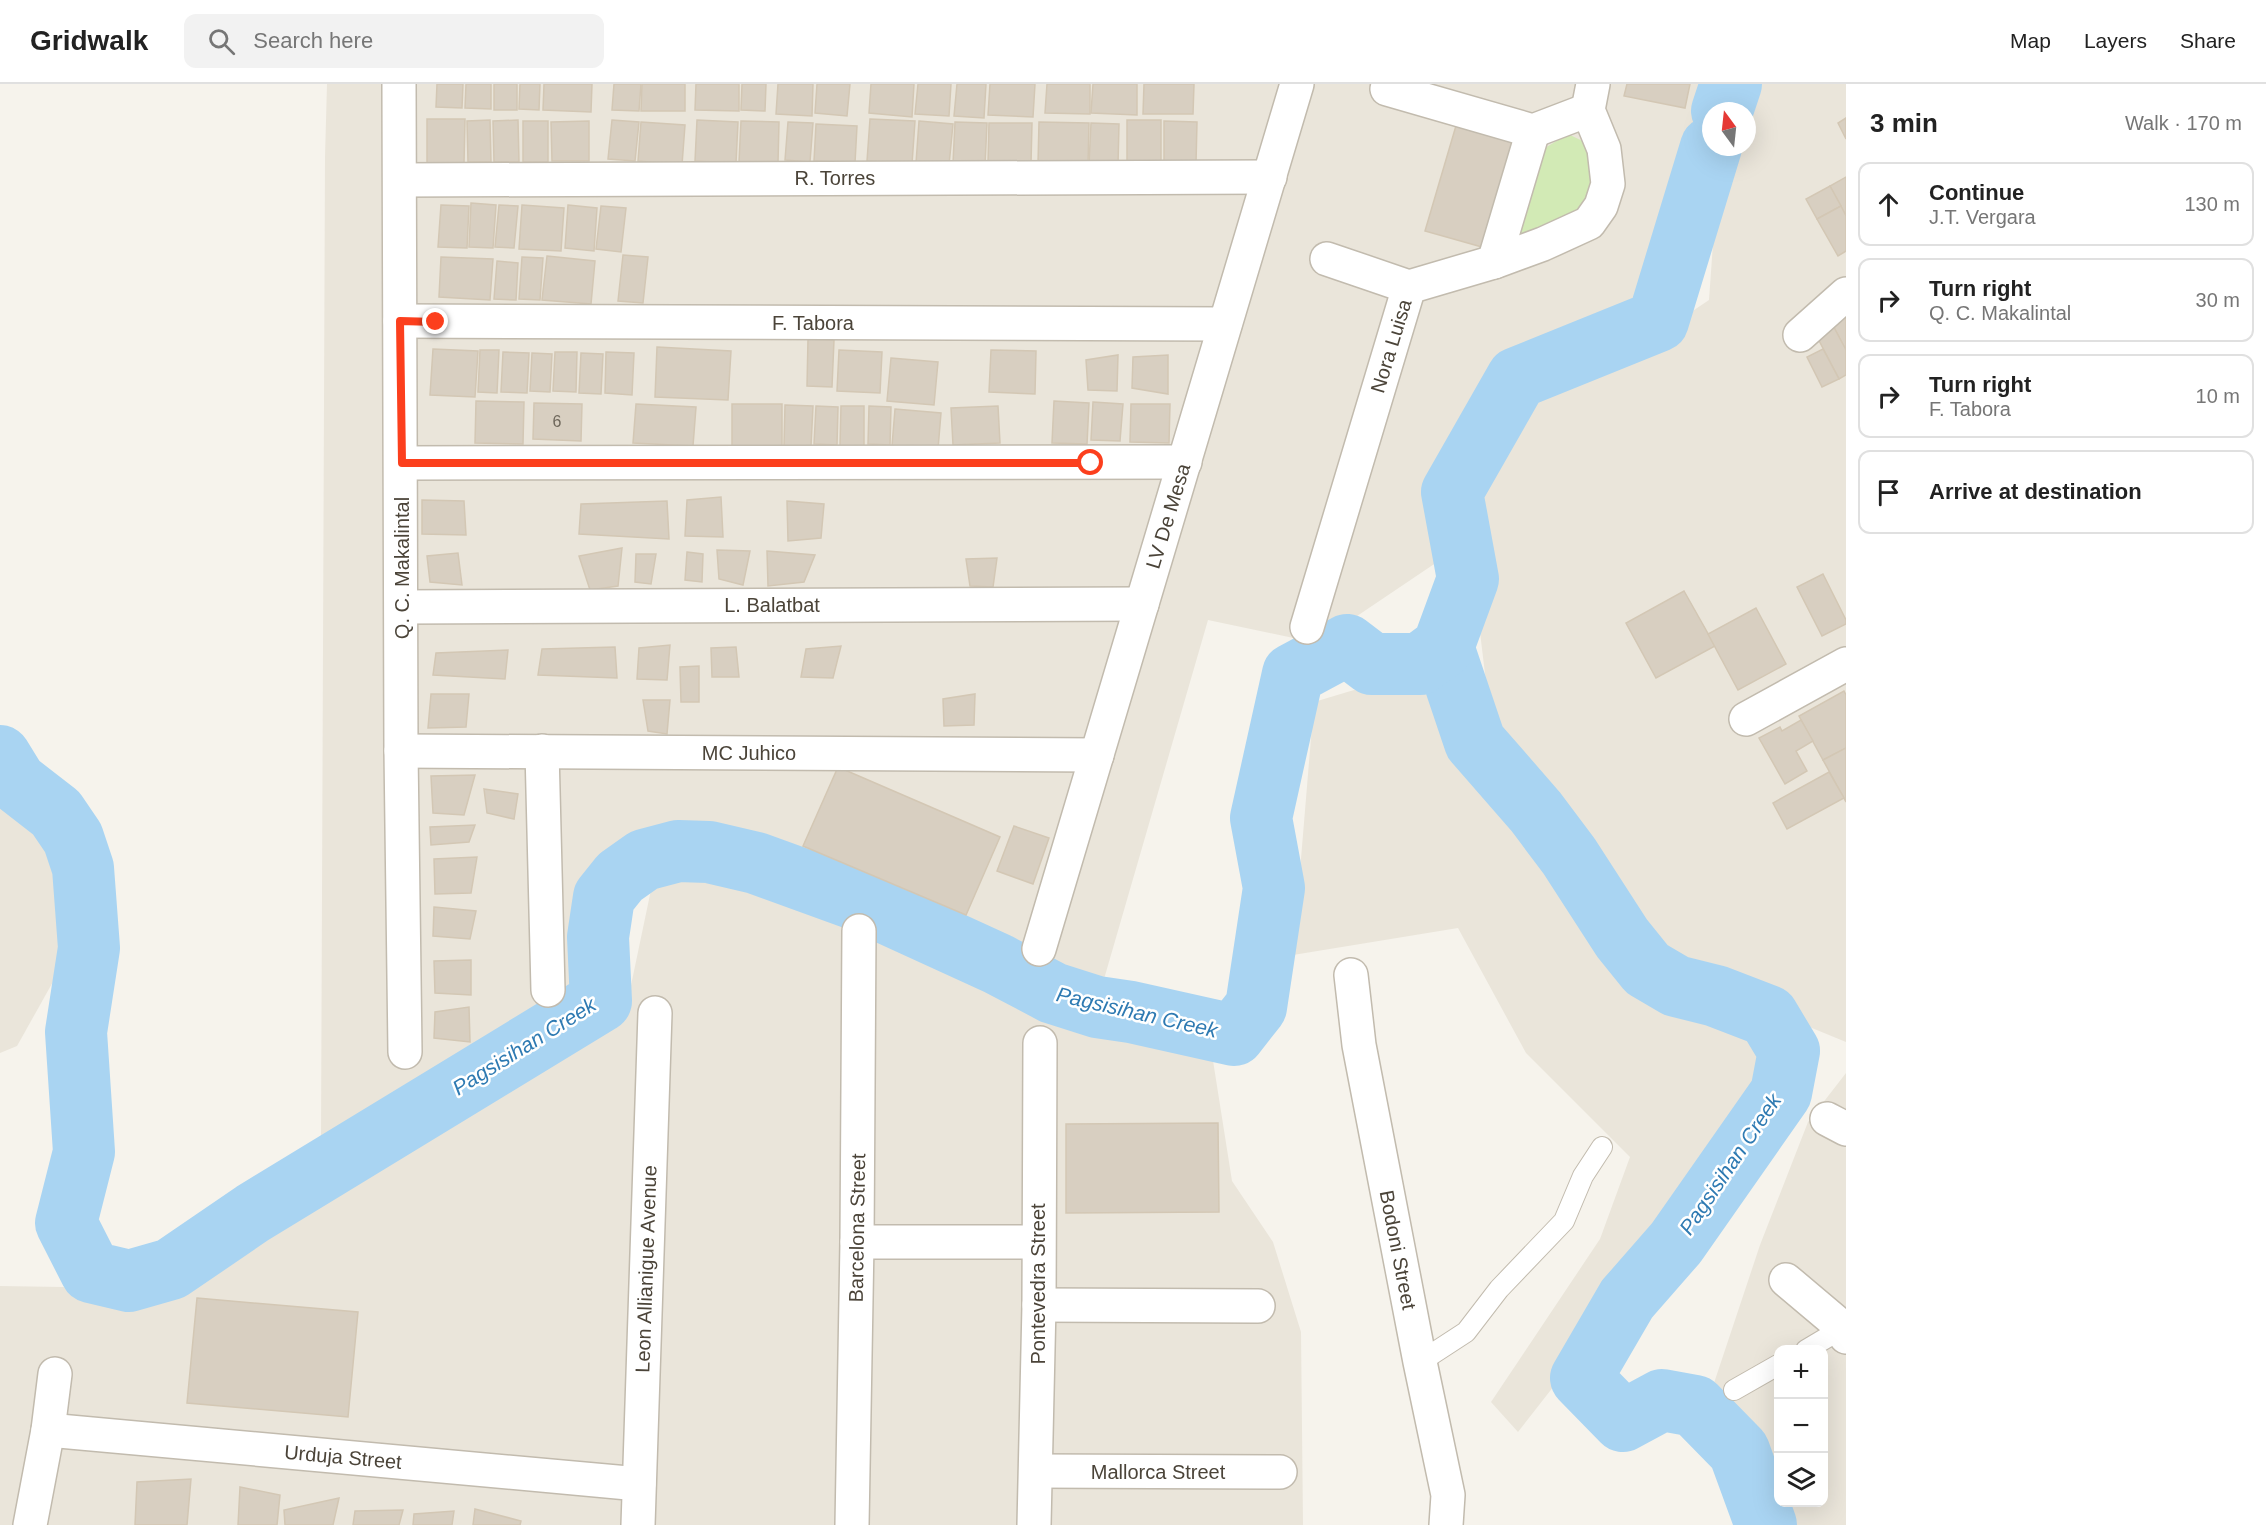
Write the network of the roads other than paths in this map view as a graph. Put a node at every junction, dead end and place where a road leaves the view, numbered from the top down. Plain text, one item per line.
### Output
1 (399, 84) edge
2 (1297, 84) edge
3 (1387, 89) dead end
4 (1591, 97) edge
5 (1533, 131) junction
6 (1270, 177) junction
7 (400, 180) junction
8 (1327, 259) dead end
9 (1494, 262) junction
10 (1409, 287) junction
11 (1846, 294) edge
12 (400, 321) junction
13 (1226, 324) junction
14 (1800, 335) dead end
15 (1185, 462) junction
16 (402, 463) junction
17 (1142, 604) junction
18 (402, 607) junction
19 (1307, 627) dead end
20 (1846, 664) edge
21 (1746, 719) dead end
22 (401, 751) junction
23 (542, 752) junction
24 (1097, 755) junction
25 (859, 931) dead end
26 (1039, 949) dead end
27 (1351, 975) dead end
28 (548, 990) dead end
29 (655, 1013) dead end
30 (1040, 1043) dead end
31 (405, 1052) dead end
32 (1602, 1147) dead end
33 (857, 1242) junction
34 (1038, 1242) junction
35 (1786, 1280) dead end
36 (1039, 1305) junction
37 (1258, 1306) dead end
38 (1845, 1329) edge
39 (1815, 1345) edge
40 (1420, 1362) junction
41 (1774, 1368) edge
42 (55, 1374) dead end
43 (1734, 1390) dead end
44 (48, 1430) junction
45 (1036, 1471) junction
46 (1280, 1472) dead end
47 (639, 1484) junction
48 (30, 1525) edge
49 (638, 1525) edge
50 (852, 1525) edge
51 (1034, 1525) edge
52 (1446, 1525) edge

1 - 7 street, Q. C. Makalintal
2 - 6 street, LV De Mesa
3 - 5 street
4 - 5 street
4 - 9 street, Nora Luisa
5 - 9 street
6 - 7 street, R. Torres
6 - 13 street, LV De Mesa
7 - 12 street, Q. C. Makalintal
8 - 10 street
9 - 10 street, Nora Luisa
10 - 19 street, Nora Luisa
11 - 14 street
12 - 13 street, F. Tabora
12 - 16 street, Q. C. Makalintal
13 - 15 street, LV De Mesa
15 - 16 street
15 - 17 street, LV De Mesa
16 - 18 street, Q. C. Makalintal
17 - 18 street, L. Balatbat
17 - 24 street, LV De Mesa
18 - 22 street, Q. C. Makalintal
20 - 21 street
22 - 23 street, MC Juhico
22 - 31 street, Q. C. Makalintal
23 - 24 street, MC Juhico
23 - 28 street
24 - 26 street, LV De Mesa
25 - 33 street, Barcelona Street
27 - 40 street, Bodoni Street
29 - 47 street, Leon Allianigue Avenue
30 - 34 street, Pontevedra Street
32 - 40 lane
33 - 34 street
33 - 50 street, Barcelona Street
34 - 36 street, Pontevedra Street
35 - 38 street
36 - 37 street
36 - 45 street, Pontevedra Street
38 - 39 lane
40 - 52 street, Bodoni Street
41 - 43 lane
42 - 44 street
44 - 47 street, Urduja Street
44 - 48 street
45 - 46 street, Mallorca Street
45 - 51 street, Pontevedra Street
47 - 49 street, Leon Allianigue Avenue

